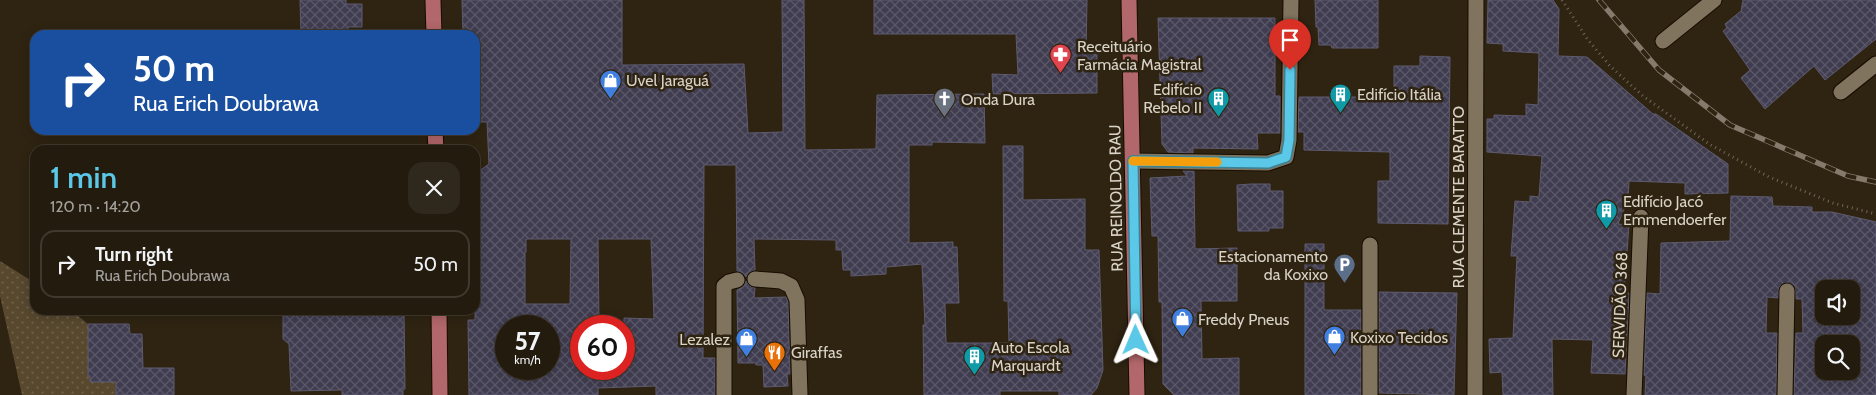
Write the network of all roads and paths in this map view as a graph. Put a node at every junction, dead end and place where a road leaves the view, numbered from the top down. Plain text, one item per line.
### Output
1 (433, 0) edge
2 (1129, 0) edge
3 (1291, 0) edge
4 (1476, 0) edge
5 (1562, 0) edge
6 (1714, 0) edge
7 (434, 30) edge
8 (1663, 41) dead end
9 (1876, 64) edge
10 (1841, 92) dead end
11 (1133, 161) junction
12 (1876, 214) edge
13 (1641, 217) dead end
14 (1370, 245) dead end
15 (737, 280) dead end
16 (755, 280) dead end
17 (1787, 291) dead end
18 (438, 315) edge
19 (440, 395) edge
20 (724, 395) edge
21 (800, 395) edge
22 (1137, 395) edge
23 (1370, 395) edge
24 (1475, 395) edge
25 (1634, 395) edge
26 (1785, 395) edge

1 - 7 main road
2 - 11 main road, RUA REINOLDO RAU
3 - 11 street
4 - 24 street, RUA CLEMENTE BARATTO
5 - 12 path
6 - 8 street
9 - 10 street
11 - 22 main road, RUA REINOLDO RAU
13 - 25 street, SERVIDÃO 368
14 - 23 street
15 - 20 street
16 - 21 street
17 - 26 street
18 - 19 main road

